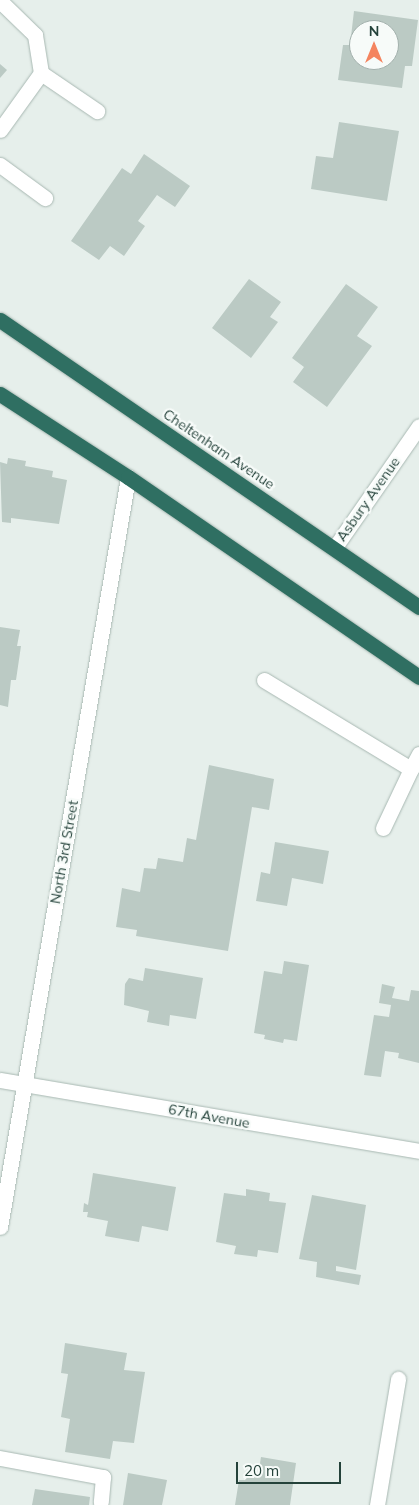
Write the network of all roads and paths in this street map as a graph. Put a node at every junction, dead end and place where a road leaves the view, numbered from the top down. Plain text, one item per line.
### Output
1 (0, 1) edge
2 (41, 73) junction
3 (97, 111) dead end
4 (0, 130) edge
5 (0, 165) edge
6 (45, 198) dead end
7 (0, 320) edge
8 (0, 394) edge
9 (419, 426) edge
10 (128, 477) junction
11 (335, 547) junction
12 (419, 607) edge
13 (419, 677) edge
14 (264, 680) dead end
15 (419, 754) edge
16 (411, 769) junction
17 (383, 828) dead end
18 (0, 1080) edge
19 (24, 1084) junction
20 (419, 1151) edge
21 (0, 1227) edge
22 (398, 1378) dead end
23 (0, 1458) edge
24 (101, 1502) dead end
25 (377, 1505) edge

1 - 2 street
2 - 3 street
2 - 4 street
5 - 6 street
7 - 11 highway, Cheltenham Avenue
8 - 10 highway
9 - 11 street, Asbury Avenue
10 - 13 highway
10 - 19 street, North 3rd Street
11 - 12 highway, Cheltenham Avenue
14 - 16 street
15 - 16 street
16 - 17 street
18 - 19 street, 67th Avenue
19 - 20 street, 67th Avenue
19 - 21 street, North 3rd Street
22 - 25 street
23 - 24 street

